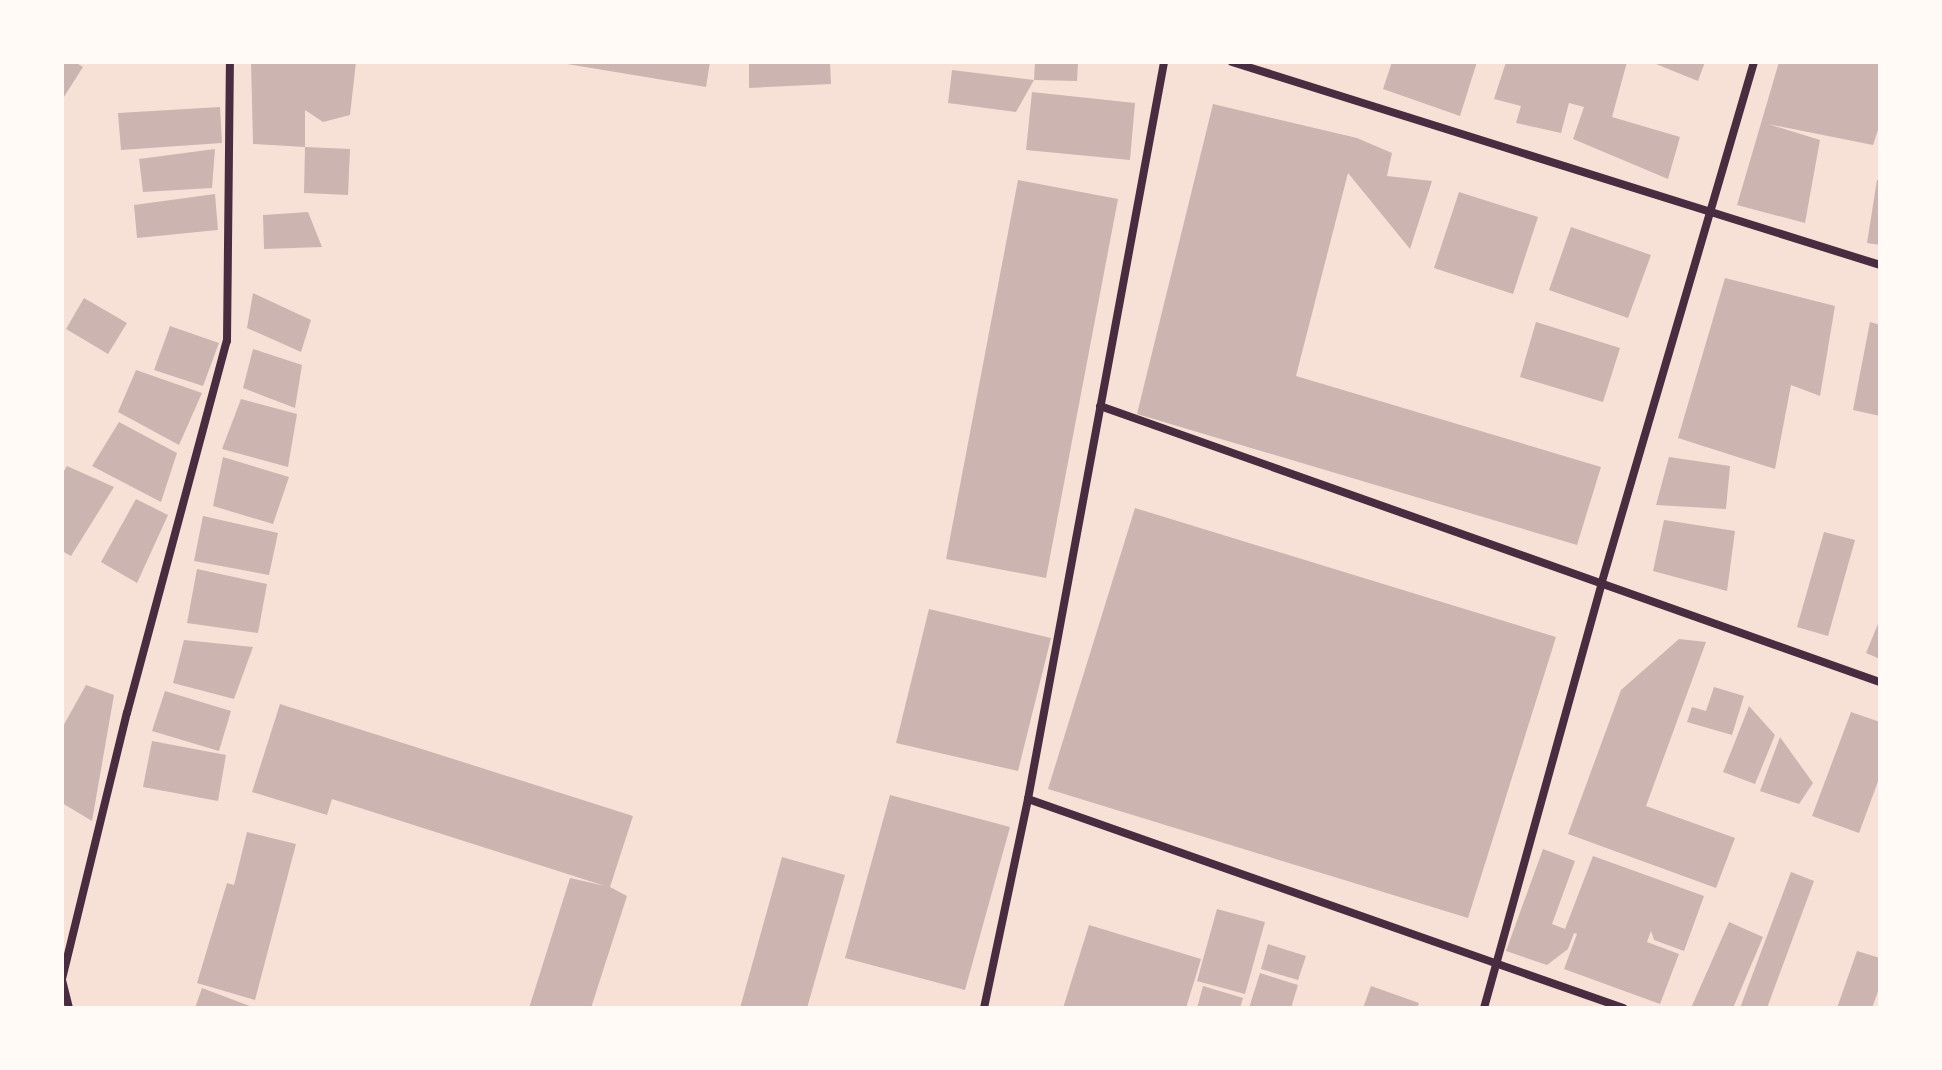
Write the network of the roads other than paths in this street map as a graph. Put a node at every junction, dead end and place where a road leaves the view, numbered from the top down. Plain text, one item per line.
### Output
1 (230, 62) edge
2 (1164, 62) edge
3 (1232, 62) edge
4 (1754, 62) edge
5 (1709, 209) junction
6 (1880, 265) edge
7 (1100, 406) junction
8 (1601, 585) junction
9 (1880, 682) edge
10 (1028, 799) junction
11 (1496, 963) junction
12 (69, 1008) edge
13 (984, 1008) edge
14 (1484, 1008) edge
15 (1623, 1008) edge

1 - 12 street
2 - 7 street
3 - 5 street
4 - 5 street
5 - 6 street
5 - 8 street
7 - 8 street
7 - 10 street
8 - 9 street
8 - 11 street
10 - 11 street
10 - 13 street
11 - 14 street
11 - 15 street

